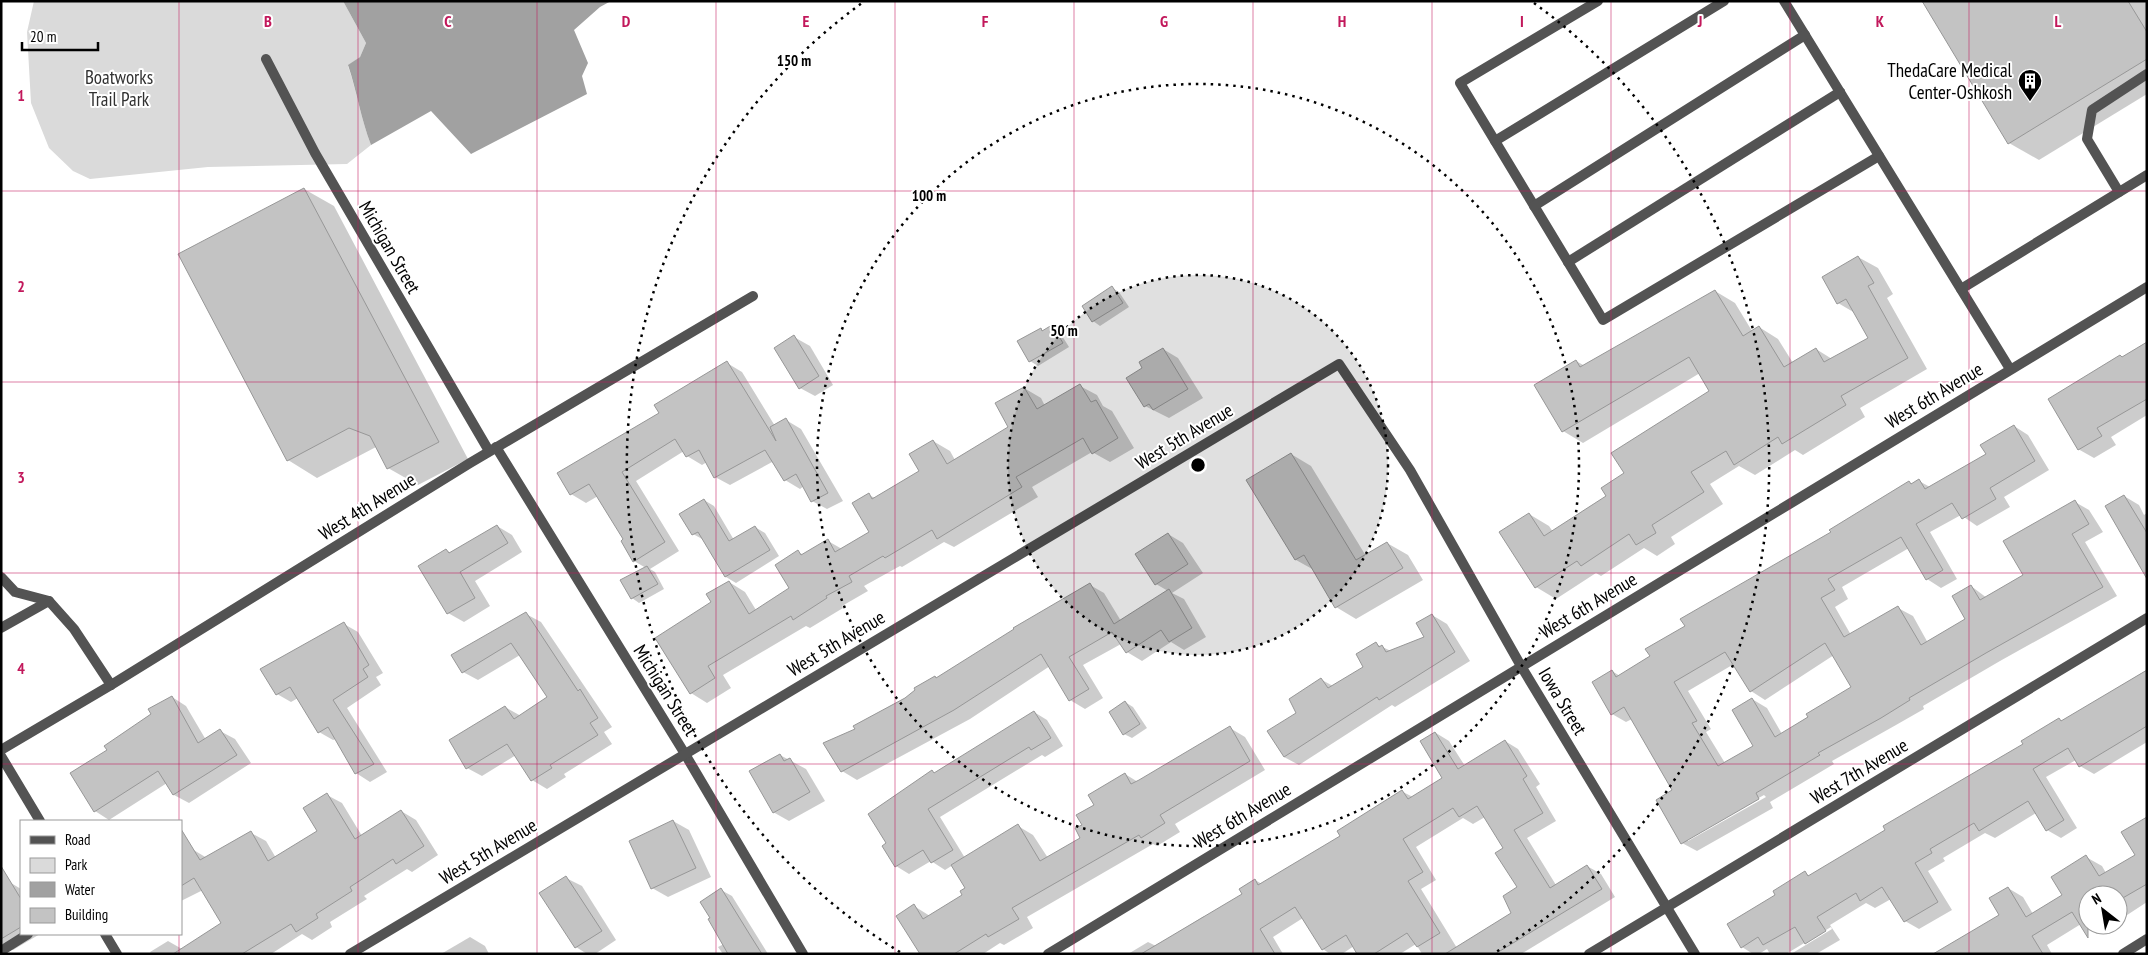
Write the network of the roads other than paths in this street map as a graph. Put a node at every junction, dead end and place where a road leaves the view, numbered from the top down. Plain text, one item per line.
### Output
1 (1598, 1) edge
2 (1724, 1) edge
3 (1784, 1) edge
4 (1805, 35) junction
5 (266, 59) dead end
6 (2147, 74) edge
7 (1840, 92) junction
8 (1496, 141) junction
9 (1879, 156) junction
10 (2147, 175) edge
11 (2119, 192) junction
12 (1534, 206) junction
13 (1568, 262) junction
14 (2147, 287) edge
15 (1961, 289) junction
16 (753, 296) dead end
17 (1339, 364) joint
18 (2010, 369) junction
19 (493, 449) junction
20 (1, 577) edge
21 (49, 601) junction
22 (2147, 618) edge
23 (1, 628) edge
24 (1521, 666) junction
25 (111, 685) junction
26 (1, 750) edge
27 (685, 754) junction
28 (1, 756) edge
29 (39, 820) edge
30 (1666, 907) junction
31 (26, 935) edge
32 (107, 935) edge
33 (2147, 939) edge
34 (1, 951) edge
35 (117, 954) edge
36 (350, 954) edge
37 (803, 954) edge
38 (1048, 954) edge
39 (1589, 954) edge
40 (1695, 954) edge
41 (2123, 954) edge

1 - 8 street
2 - 8 street
3 - 4 street
4 - 7 street
4 - 12 street
5 - 19 street, Michigan Street
6 - 11 street
7 - 9 street
7 - 13 street
8 - 12 street
9 - 13 street
9 - 15 street
10 - 11 street
11 - 15 street
12 - 13 street
14 - 18 street, West 6th Avenue
15 - 18 street
16 - 19 street, West 4th Avenue
17 - 24 street, Iowa Street
17 - 27 street, West 5th Avenue
18 - 24 street, West 6th Avenue
19 - 25 street, West 4th Avenue
19 - 27 street, Michigan Street
20 - 21 street
21 - 23 street
21 - 25 street
22 - 30 street, West 7th Avenue
24 - 30 street, Iowa Street
24 - 38 street, West 6th Avenue
25 - 26 street, West 4th Avenue
27 - 36 street, West 5th Avenue
27 - 37 street, Michigan Street
28 - 29 street
30 - 39 street, West 7th Avenue
30 - 40 street, Iowa Street
31 - 34 street
32 - 35 street
33 - 41 street

